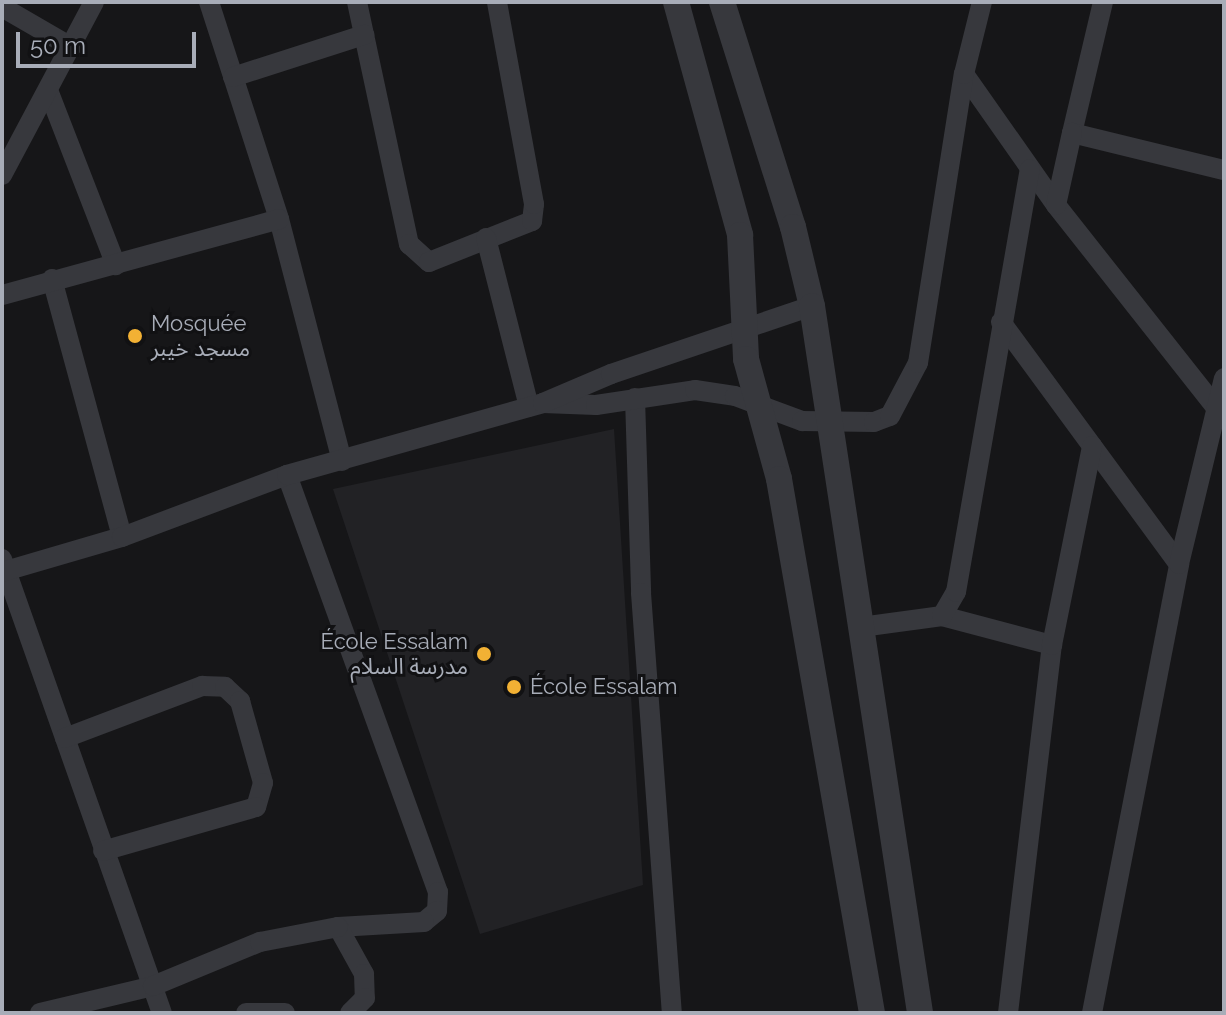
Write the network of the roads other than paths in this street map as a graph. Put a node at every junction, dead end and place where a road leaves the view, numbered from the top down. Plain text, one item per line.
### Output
1 (94, 2) edge
2 (209, 2) edge
3 (357, 2) edge
4 (497, 2) edge
5 (676, 2) edge
6 (722, 2) edge
7 (982, 2) edge
8 (1103, 2) edge
9 (2, 7) edge
10 (364, 35) junction
11 (71, 47) junction
12 (964, 74) junction
13 (233, 77) junction
14 (48, 90) junction
15 (1072, 133) junction
16 (1030, 169) junction
17 (1224, 170) edge
18 (2, 175) edge
19 (1056, 205) junction
20 (279, 219) junction
21 (486, 238) junction
22 (116, 265) junction
23 (52, 279) junction
24 (2, 295) edge
25 (812, 306) junction
26 (1001, 322) junction
27 (745, 328) junction
28 (1224, 378) edge
29 (635, 398) junction
30 (536, 405) junction
31 (759, 406) junction
32 (1221, 413) edge
33 (832, 422) junction
34 (1092, 446) junction
35 (342, 461) junction
36 (287, 475) junction
37 (122, 537) junction
38 (1179, 564) junction
39 (4, 567) edge
40 (942, 616) junction
41 (861, 627) junction
42 (1052, 645) junction
43 (65, 738) junction
44 (103, 851) junction
45 (338, 927) junction
46 (153, 986) junction
47 (40, 1013) edge
48 (162, 1013) edge
49 (246, 1013) edge
50 (285, 1013) edge
51 (350, 1013) edge
52 (672, 1013) edge
53 (872, 1013) edge
54 (920, 1013) edge
55 (1008, 1013) edge
56 (1092, 1013) edge

1 - 11 street
2 - 13 street
3 - 10 street
4 - 21 street
5 - 27 street
6 - 25 street
7 - 12 street
8 - 15 street
9 - 11 street
10 - 13 street
10 - 21 street
11 - 14 street
12 - 16 street
12 - 33 street
13 - 20 street
14 - 18 street
14 - 22 street
15 - 17 street
15 - 19 street
16 - 19 street
16 - 26 street
19 - 32 street
20 - 22 street
20 - 35 street
21 - 30 street
22 - 23 street
23 - 24 street
23 - 37 street
25 - 27 street
25 - 33 street
26 - 34 street
26 - 40 street
27 - 30 street
27 - 31 street
28 - 32 street
29 - 30 street
29 - 31 street
29 - 52 street
30 - 35 street
31 - 33 street
31 - 53 street
32 - 38 street
33 - 41 street
34 - 38 street
34 - 42 street
35 - 36 street
36 - 37 street
36 - 45 street
37 - 39 street
38 - 56 street
39 - 43 street
40 - 41 street
40 - 42 street
41 - 54 street
42 - 55 street
43 - 44 street
43 - 44 street
44 - 46 street
45 - 46 street
45 - 51 street
46 - 47 street
46 - 48 street
49 - 50 street

